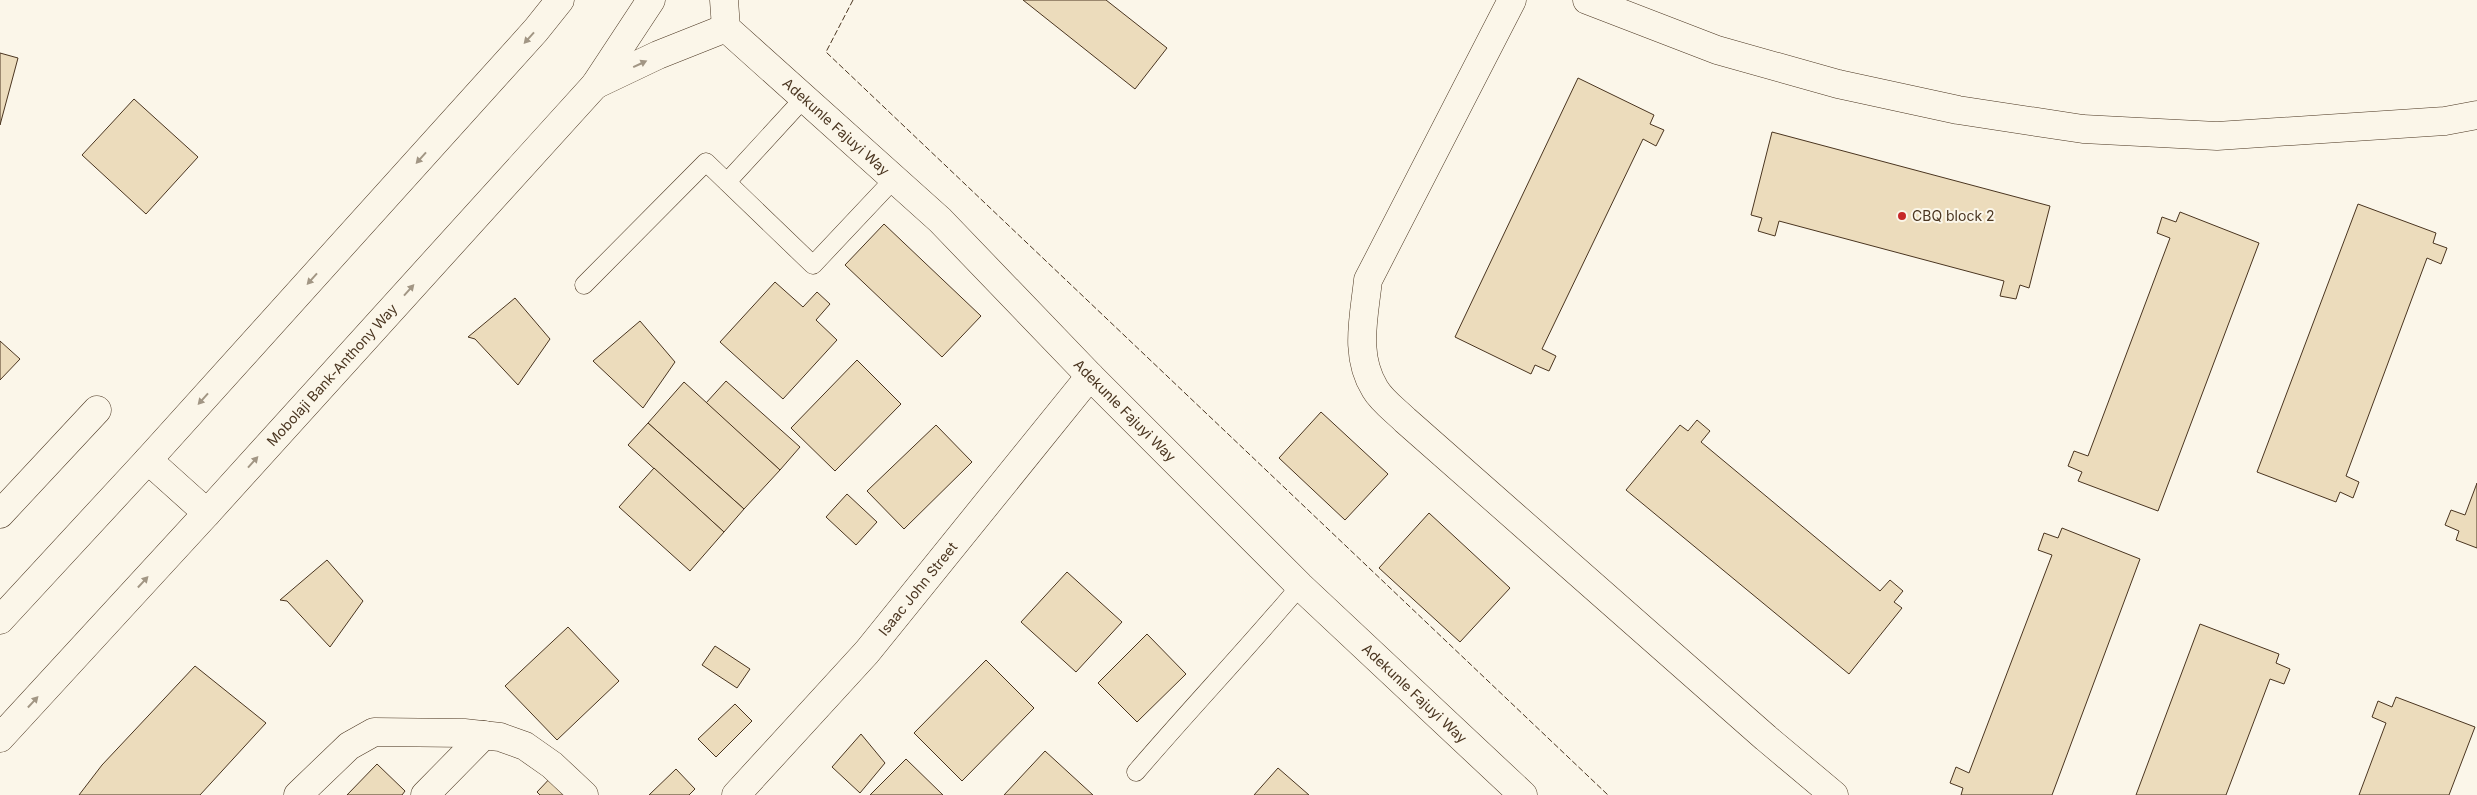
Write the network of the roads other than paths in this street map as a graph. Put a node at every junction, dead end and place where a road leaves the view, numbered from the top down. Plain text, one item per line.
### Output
1 (560, 0) edge
2 (651, 0) edge
3 (724, 0) edge
4 (1512, 0) edge
5 (1586, 0) edge
6 (726, 28) junction
7 (595, 85) junction
8 (805, 97) junction
9 (2477, 115) edge
10 (894, 179) junction
11 (727, 182) junction
12 (584, 285) dead end
13 (1090, 376) junction
14 (97, 410) dead end
15 (148, 460) junction
16 (207, 513) junction
17 (0, 514) edge
18 (1300, 586) junction
19 (0, 620) edge
20 (484, 735) junction
21 (0, 738) edge
22 (1136, 772) dead end
23 (298, 795) edge
24 (425, 795) edge
25 (584, 795) edge
26 (736, 795) edge
27 (1523, 795) edge
28 (1834, 795) edge

1 -> 15 street
2 - 7 street, Mobolaji Bank-Anthony Way
3 - 6 street
4 - 28 street
5 - 9 street
7 -> 6 street
6 - 8 street, Adekunle Fajuyi Way
16 -> 7 street, Mobolaji Bank-Anthony Way
8 - 10 street, Adekunle Fajuyi Way
8 - 11 lane
10 - 11 lane
10 - 13 street, Adekunle Fajuyi Way
11 - 12 lane
13 - 18 street, Adekunle Fajuyi Way
13 - 26 street, Isaac John Street
14 - 17 street
15 - 16 street
15 - 19 street
21 -> 16 street, Mobolaji Bank-Anthony Way
18 - 22 lane
18 - 27 street, Adekunle Fajuyi Way
20 - 23 street
20 - 24 street
20 - 25 street

